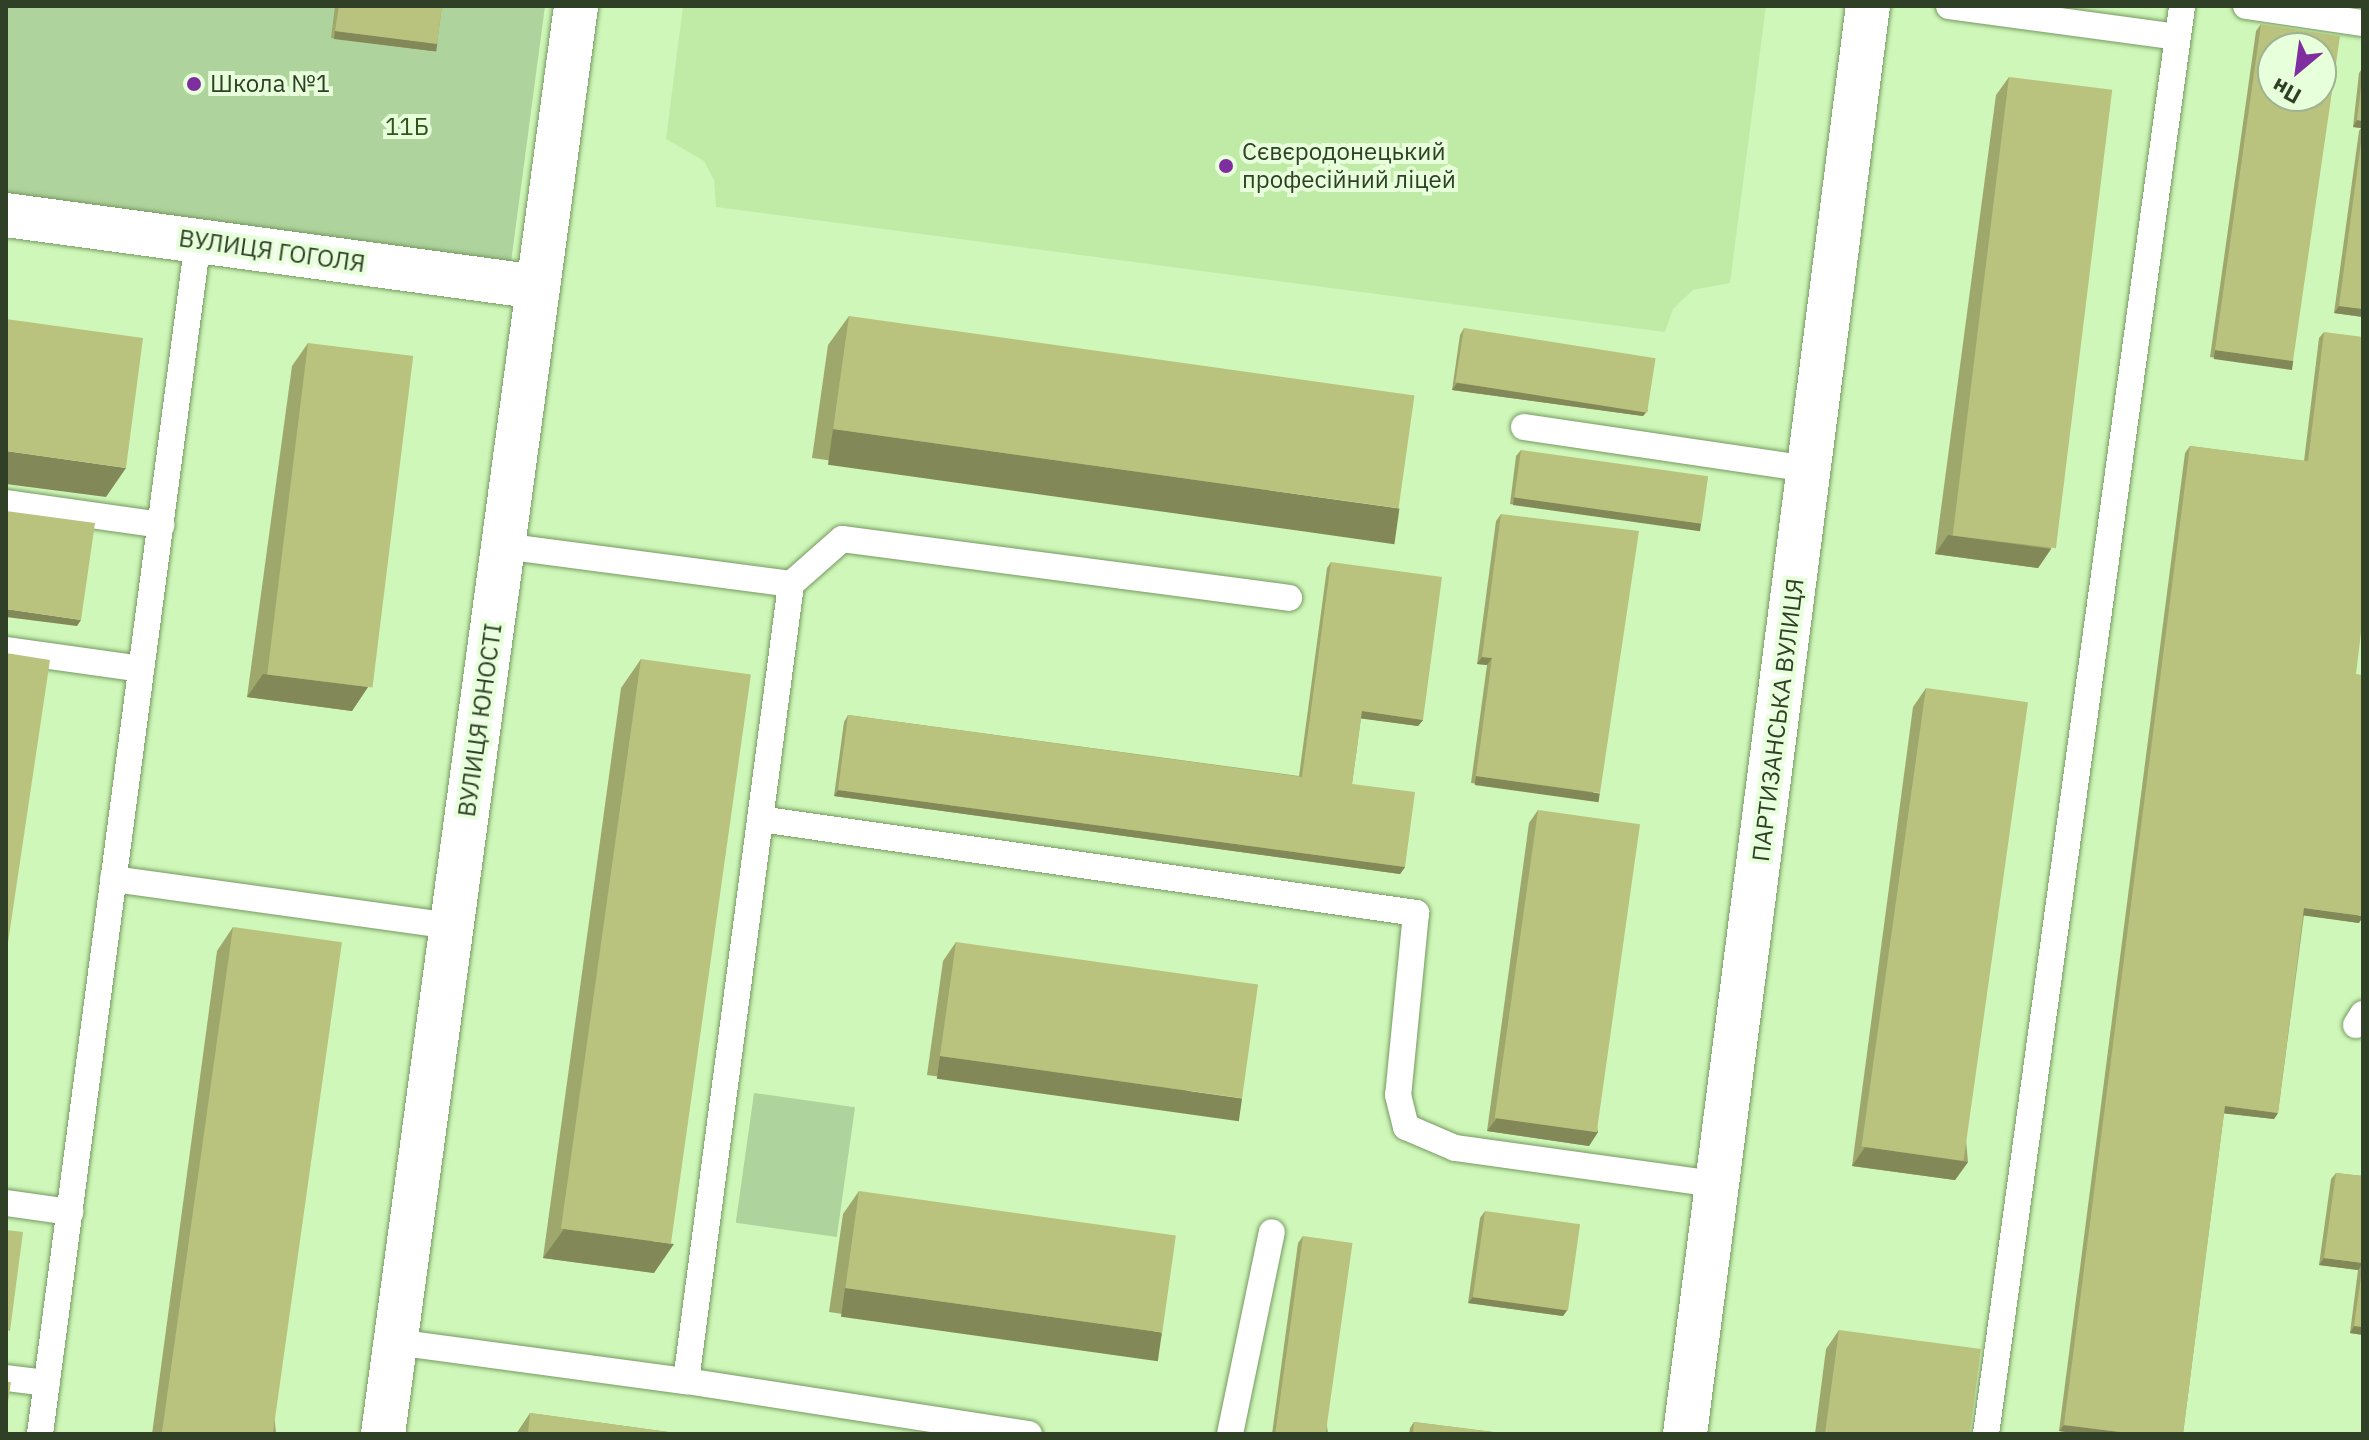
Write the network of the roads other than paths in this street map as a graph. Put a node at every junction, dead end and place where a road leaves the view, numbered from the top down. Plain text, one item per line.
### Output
1 (576, 6) edge
2 (1868, 6) edge
3 (1949, 6) edge
4 (2182, 6) edge
5 (2246, 6) edge
6 (2363, 23) edge
7 (2177, 37) junction
8 (6, 215) edge
9 (198, 241) junction
10 (538, 287) junction
11 (1524, 427) dead end
12 (1810, 469) junction
13 (6, 503) edge
14 (161, 525) junction
15 (503, 546) junction
16 (791, 584) junction
17 (1289, 598) dead end
18 (6, 650) edge
19 (141, 669) junction
20 (760, 819) junction
21 (113, 879) junction
22 (452, 926) junction
23 (1720, 1185) junction
24 (6, 1203) edge
25 (70, 1212) junction
26 (1272, 1232) dead end
27 (396, 1342) junction
28 (6, 1378) edge
29 (686, 1381) junction
30 (47, 1383) junction
31 (40, 1434) edge
32 (383, 1434) edge
33 (1029, 1434) edge
34 (1230, 1434) edge
35 (1685, 1434) edge
36 (1986, 1434) edge

1 - 10 street, ВУЛИЦЯ ЮНОСТІ
2 - 12 street, ПАРТИЗАНСЬКА ВУЛИЦЯ
3 - 7 lane
4 - 7 lane
5 - 6 lane
7 - 36 lane
8 - 9 street, ВУЛИЦЯ ГОГОЛЯ
9 - 10 street, ВУЛИЦЯ ГОГОЛЯ
9 - 14 lane
10 - 15 street, ВУЛИЦЯ ЮНОСТІ
11 - 12 lane
12 - 23 street, ПАРТИЗАНСЬКА ВУЛИЦЯ
13 - 14 lane
14 - 19 lane
15 - 16 lane
15 - 22 street, ВУЛИЦЯ ЮНОСТІ
16 - 17 lane
16 - 20 lane
18 - 19 lane
19 - 21 lane
20 - 23 lane
20 - 29 lane
21 - 22 lane
21 - 25 lane
22 - 27 street, ВУЛИЦЯ ЮНОСТІ
23 - 35 street, ПАРТИЗАНСЬКА ВУЛИЦЯ
24 - 25 lane
25 - 30 lane
26 - 34 lane
27 - 29 lane
27 - 32 street, ВУЛИЦЯ ЮНОСТІ
28 - 30 lane
29 - 33 lane
30 - 31 lane

